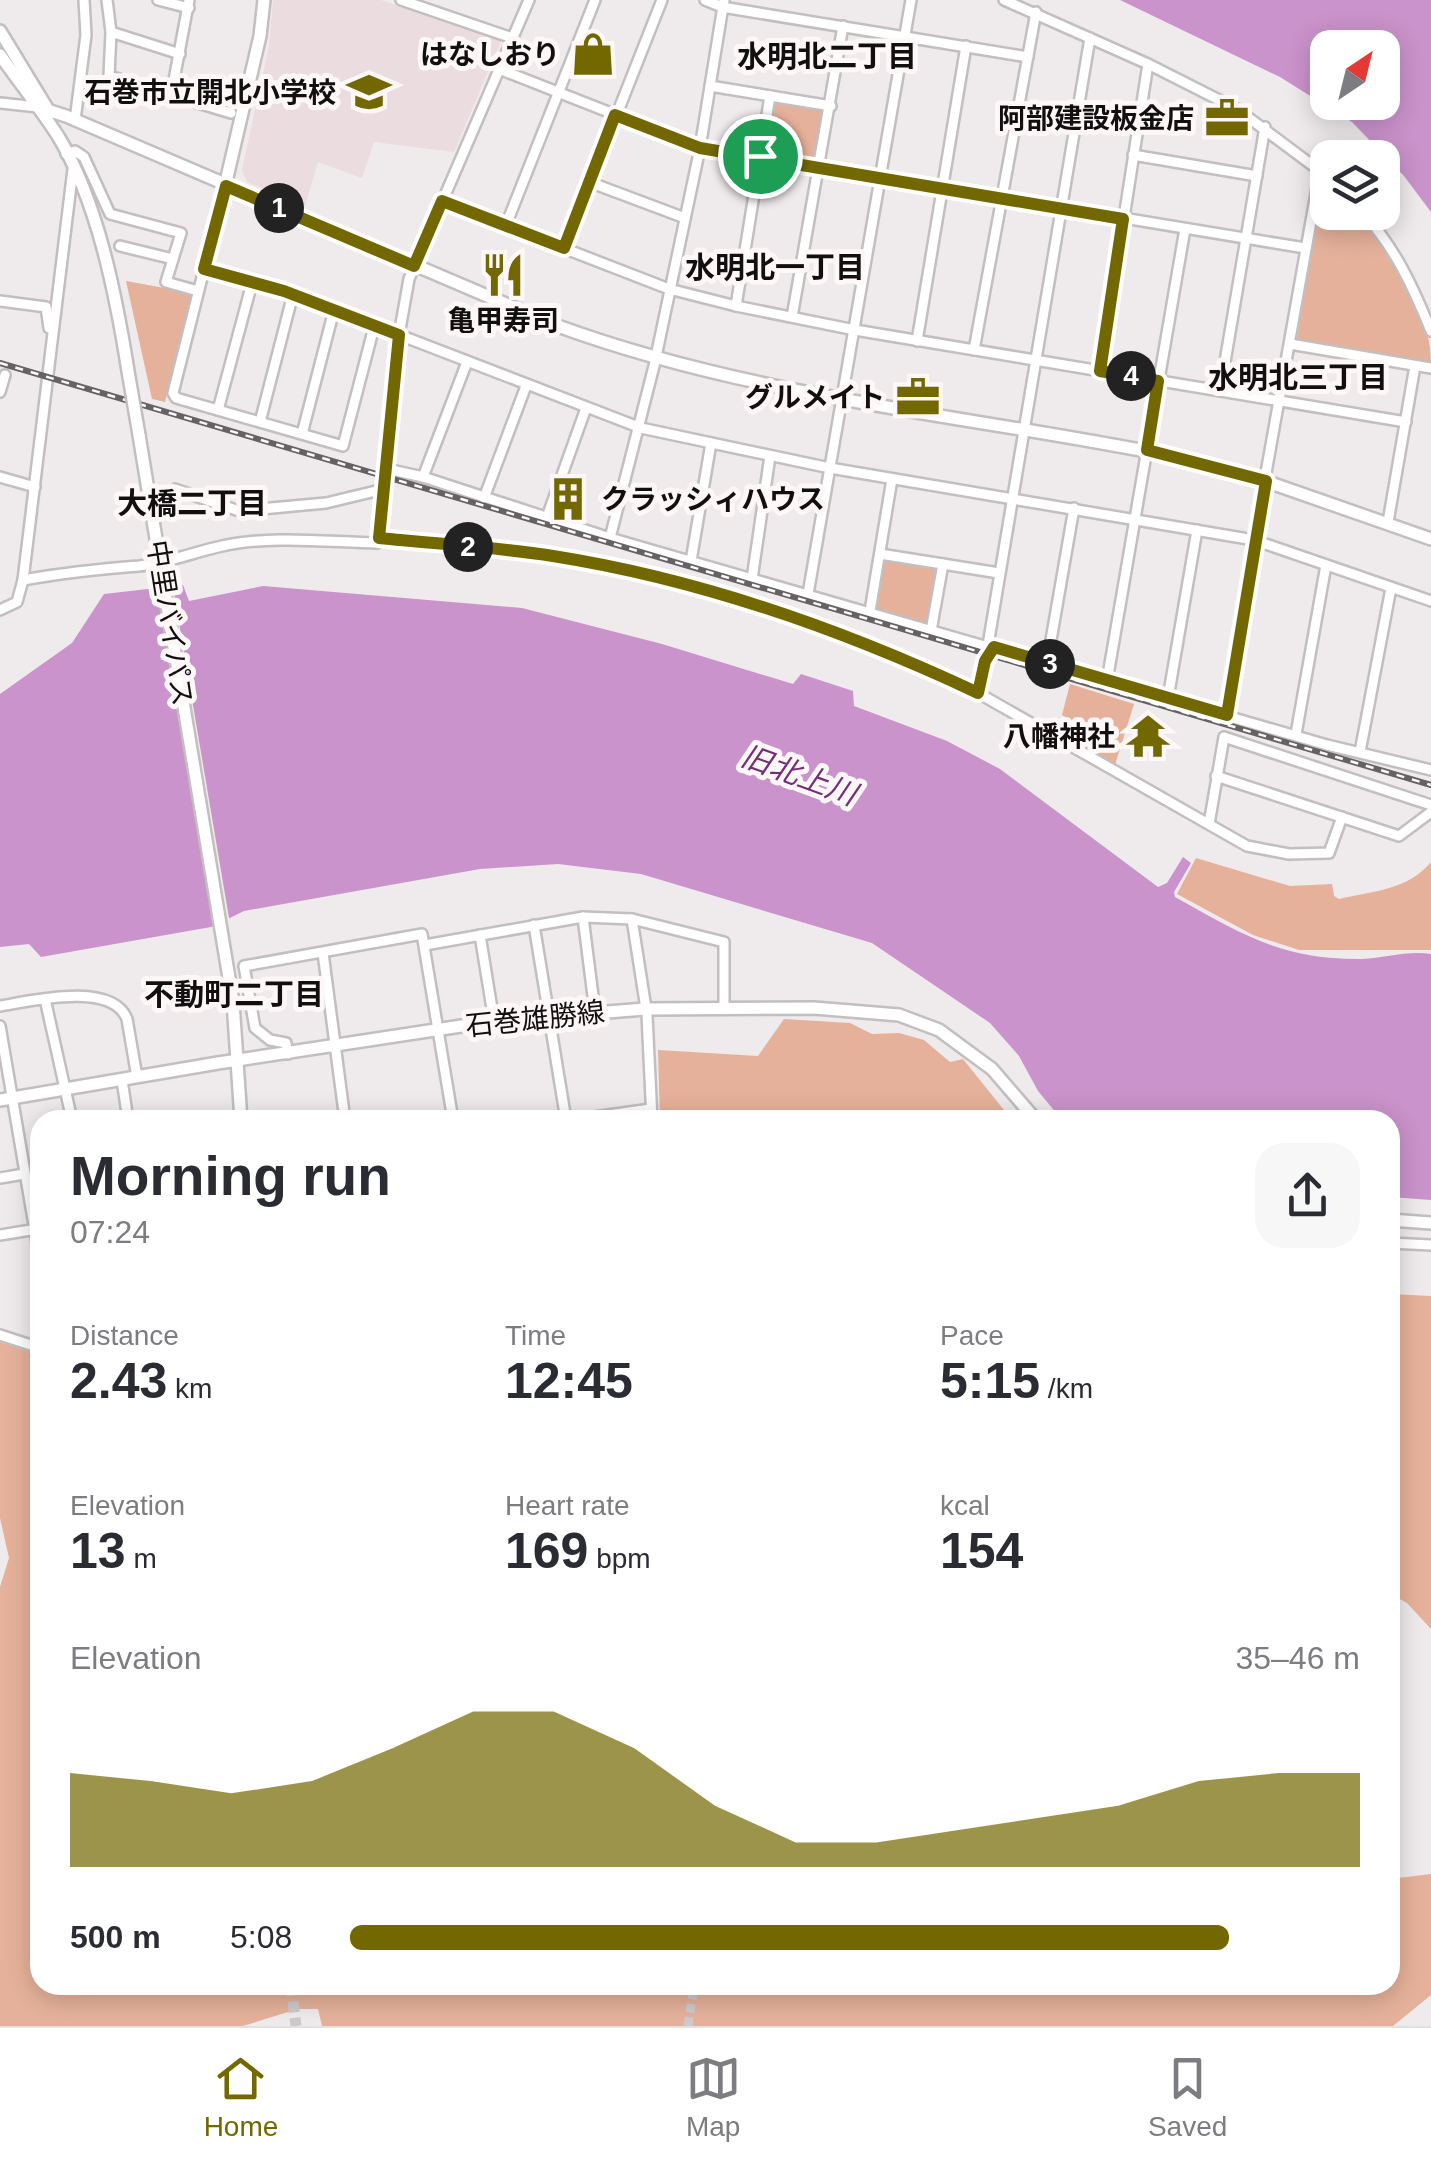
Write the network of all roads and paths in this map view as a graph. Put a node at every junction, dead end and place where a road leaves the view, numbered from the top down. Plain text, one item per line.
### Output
1 (84, 0) edge
2 (107, 0) edge
3 (158, 0) edge
4 (264, 0) edge
5 (401, 0) edge
6 (529, 0) edge
7 (595, 0) edge
8 (662, 0) edge
9 (706, 0) edge
10 (911, 0) edge
11 (1004, 0) edge
12 (189, 4) edge
13 (723, 4) edge
14 (1036, 12) junction
15 (844, 26) junction
16 (0, 30) edge
17 (110, 32) junction
18 (905, 35) junction
19 (512, 38) junction
20 (1090, 38) junction
21 (966, 46) junction
22 (180, 54) junction
23 (0, 55) edge
24 (1028, 58) junction
25 (1148, 64) junction
26 (499, 69) junction
27 (710, 86) junction
28 (559, 92) junction
29 (171, 96) junction
30 (770, 96) junction
31 (0, 103) edge
32 (831, 106) junction
33 (44, 109) junction
34 (230, 114) dead end
35 (615, 115) junction
36 (75, 120) junction
37 (1265, 128) junction
38 (700, 148) junction
39 (66, 154) junction
40 (1133, 155) junction
41 (760, 156) junction
42 (1310, 163) edge
43 (821, 166) junction
44 (73, 168) junction
45 (880, 176) junction
46 (1257, 176) junction
47 (589, 182) junction
48 (226, 186) junction
49 (940, 187) junction
50 (1004, 199) junction
51 (442, 201) junction
52 (1061, 208) junction
53 (684, 218) junction
54 (1123, 219) junction
55 (506, 225) junction
56 (1185, 229) junction
57 (1310, 229) edge
58 (1377, 230) edge
59 (1246, 240) junction
60 (120, 246) dead end
61 (564, 248) junction
62 (1305, 248) junction
63 (173, 260) junction
64 (414, 266) junction
65 (204, 269) junction
66 (252, 283) junction
67 (669, 289) junction
68 (198, 291) junction
69 (293, 294) junction
70 (0, 301) edge
71 (736, 306) junction
72 (334, 310) junction
73 (792, 317) junction
74 (374, 327) junction
75 (855, 330) junction
76 (1431, 331) edge
77 (399, 335) junction
78 (916, 340) junction
79 (51, 341) junction
80 (1290, 344) junction
81 (974, 350) junction
82 (656, 359) junction
83 (1035, 360) junction
84 (467, 362) junction
85 (1415, 366) junction
86 (1431, 368) edge
87 (1100, 371) junction
88 (5, 375) dead end
89 (1158, 381) junction
90 (526, 386) junction
91 (1220, 391) junction
92 (0, 392) edge
93 (842, 400) junction
94 (1282, 401) junction
95 (586, 408) junction
96 (218, 410) junction
97 (260, 422) junction
98 (1406, 422) junction
99 (641, 428) junction
100 (1024, 430) junction
101 (302, 434) junction
102 (711, 443) junction
103 (1147, 450) junction
104 (770, 456) junction
105 (830, 468) junction
106 (387, 469) junction
107 (0, 477) edge
108 (423, 477) junction
109 (892, 479) junction
110 (1266, 481) junction
111 (35, 487) junction
112 (384, 489) junction
113 (175, 490) dead end
114 (484, 498) junction
115 (1012, 498) junction
116 (1074, 508) junction
117 (547, 517) junction
118 (1134, 519) junction
119 (1388, 522) junction
120 (1198, 530) junction
121 (379, 538) junction
122 (610, 538) junction
123 (1431, 539) edge
124 (1254, 540) junction
125 (880, 554) junction
126 (691, 561) junction
127 (943, 564) junction
128 (1326, 565) junction
129 (1000, 573) junction
130 (752, 579) junction
131 (24, 580) junction
132 (1391, 588) junction
133 (808, 594) junction
134 (1431, 601) edge
135 (0, 610) edge
136 (870, 611) junction
137 (931, 630) junction
138 (991, 646) junction
139 (1047, 662) junction
140 (1108, 681) junction
141 (978, 693) junction
142 (1168, 698) junction
143 (1227, 715) junction
144 (1296, 734) junction
145 (1360, 752) junction
146 (1431, 770) edge
147 (1216, 776) junction
148 (1431, 809) edge
149 (1342, 818) junction
150 (1209, 824) junction
151 (583, 917) junction
152 (632, 919) junction
153 (534, 925) junction
154 (480, 936) junction
155 (425, 945) junction
156 (323, 953) junction
157 (45, 999) junction
158 (0, 1006) edge
159 (724, 1007) junction
160 (645, 1009) junction
161 (595, 1012) junction
162 (548, 1015) junction
163 (494, 1021) junction
164 (0, 1026) edge
165 (438, 1030) junction
166 (336, 1047) junction
167 (288, 1054) junction
168 (237, 1060) junction
169 (137, 1078) junction
170 (122, 1080) junction
171 (66, 1090) junction
172 (6, 1100) edge
173 (70, 1110) edge
174 (126, 1110) edge
175 (241, 1110) edge
176 (345, 1110) edge
177 (451, 1110) edge
178 (567, 1110) edge
179 (652, 1110) edge
180 (1028, 1110) edge
181 (24, 1174) junction
182 (0, 1178) edge
183 (30, 1199) edge
184 (1400, 1220) edge
185 (1431, 1222) edge
186 (30, 1229) edge
187 (0, 1235) edge
188 (1400, 1243) edge
189 (1431, 1245) edge
190 (0, 1334) edge
191 (30, 1344) edge

1 - 36 street
2 - 17 street
3 - 12 street
4 - 48 street
5 - 19 street
6 - 19 street
7 - 28 street
8 - 35 street
9 - 13 street
10 - 18 street
11 - 14 street
12 - 22 street
13 - 15 street
13 - 27 street
14 - 20 street
14 - 24 street
15 - 18 street
15 - 32 street
16 - 33 street, 中里バイパス
17 - 22 street
17 - 29 street
18 - 21 street
18 - 45 street
19 - 26 street
20 - 25 street
20 - 52 street
21 - 24 street
21 - 49 street
22 - 29 street
23 - 33 street, 中里バイパス
24 - 50 street
25 - 37 street
25 - 40 street
26 - 28 street
26 - 51 street
27 - 30 street
27 - 38 street
28 - 35 street
28 - 55 street
29 - 34 street
30 - 32 street
30 - 41 street
31 - 33 street
32 - 43 street
33 - 36 street
33 - 39 street, 中里バイパス
35 - 38 street
35 - 47 street
36 - 48 street
37 - 42 street
37 - 46 street
38 - 41 street
38 - 53 street
39 - 44 street, 中里バイパス
39 - 63 street
40 - 46 street
40 - 54 street
41 - 43 street
41 - 71 street
43 - 45 street
43 - 73 street
44 - 79 street
44 - 168 street, 中里バイパス, bridge
45 - 49 street
45 - 75 street
46 - 59 street
47 - 53 street
47 - 61 street
48 - 64 street
48 - 65 street
49 - 50 street
49 - 78 street
50 - 52 street
50 - 81 street
51 - 55 street
51 - 64 street
52 - 54 street
52 - 83 street
53 - 67 street
54 - 56 street
54 - 87 street
55 - 61 street
56 - 59 street
56 - 89 street
57 - 62 street
58 - 76 street
59 - 62 street
59 - 91 street
60 - 63 street
61 - 67 street
62 - 80 street
63 - 68 street
64 - 77 street
64 - 82 street
65 - 66 street
65 - 68 street
66 - 69 street
66 - 96 street
67 - 71 street
67 - 82 street
68 - 96 street
69 - 72 street
69 - 97 street
70 - 79 street
71 - 73 street
72 - 74 street
72 - 101 street
73 - 75 street
74 - 77 street
74 - 101 street
75 - 78 street
75 - 93 street
77 - 84 street
77 - 106 street
78 - 81 street
79 - 111 street
80 - 85 street
80 - 94 street
81 - 83 street
82 - 93 street
82 - 99 street
83 - 87 street
83 - 100 street
84 - 90 street
84 - 108 street
85 - 86 street
85 - 98 street
87 - 89 street
88 - 92 street
89 - 91 street
89 - 103 street
90 - 95 street
90 - 114 street
91 - 94 street
93 - 100 street
93 - 105 street
94 - 98 street
94 - 110 street
95 - 99 street
95 - 117 street
96 - 97 street
97 - 101 street
98 - 119 street
99 - 102 street
99 - 122 street
100 - 103 street
100 - 115 street
102 - 104 street
102 - 126 street
103 - 110 street
103 - 118 street
104 - 105 street
104 - 130 street
105 - 109 street
105 - 133 street
106 - 108 street
106 - 112 street
107 - 111 street
108 - 114 street
109 - 115 street
109 - 125 street
110 - 119 street
110 - 124 street
111 - 131 street
112 - 113 street
112 - 121 street
114 - 117 street
115 - 116 street
115 - 129 street
116 - 118 street
116 - 139 street
117 - 122 street
118 - 120 street
118 - 140 street
119 - 123 street
120 - 124 street
120 - 142 street
121 - 131 street
121 - 141 street
122 - 126 street
124 - 128 street
124 - 143 street
125 - 127 street
125 - 136 street
126 - 130 street
127 - 129 street
127 - 137 street
128 - 132 street
128 - 144 street
129 - 138 street
130 - 133 street
131 - 135 street
132 - 134 street
132 - 145 street
133 - 136 street
136 - 137 street
137 - 138 street
138 - 139 street
138 - 141 street
139 - 140 street
140 - 142 street
141 - 150 street
142 - 143 street
143 - 144 street
144 - 145 street
145 - 146 street
147 - 148 street
147 - 149 street
147 - 150 street
148 - 149 street
149 - 150 street
151 - 152 street
151 - 153 street
151 - 161 street
152 - 159 street
152 - 160 street
153 - 154 street
153 - 162 street
154 - 155 street
154 - 163 street
155 - 156 street
155 - 165 street
156 - 166 street
156 - 167 street
157 - 158 street
157 - 169 street
157 - 171 street
159 - 160 street, 石巻雄勝線
159 - 180 street, 石巻雄勝線
160 - 161 street, 石巻雄勝線
160 - 179 street
161 - 162 street, 石巻雄勝線
162 - 163 street, 石巻雄勝線
162 - 178 street
163 - 165 street, 石巻雄勝線
164 - 172 street
165 - 166 street, 石巻雄勝線
165 - 177 street
166 - 167 street, 石巻雄勝線
166 - 176 street
167 - 168 street, 石巻雄勝線
168 - 169 street, 石巻雄勝線
168 - 175 street, 中里バイパス
169 - 170 street, 石巻雄勝線
170 - 171 street, 石巻雄勝線
170 - 174 street
171 - 172 street, 石巻雄勝線
171 - 173 street
172 - 181 street
181 - 182 street
181 - 183 street
184 - 185 street
186 - 187 street
188 - 189 street
190 - 191 street

